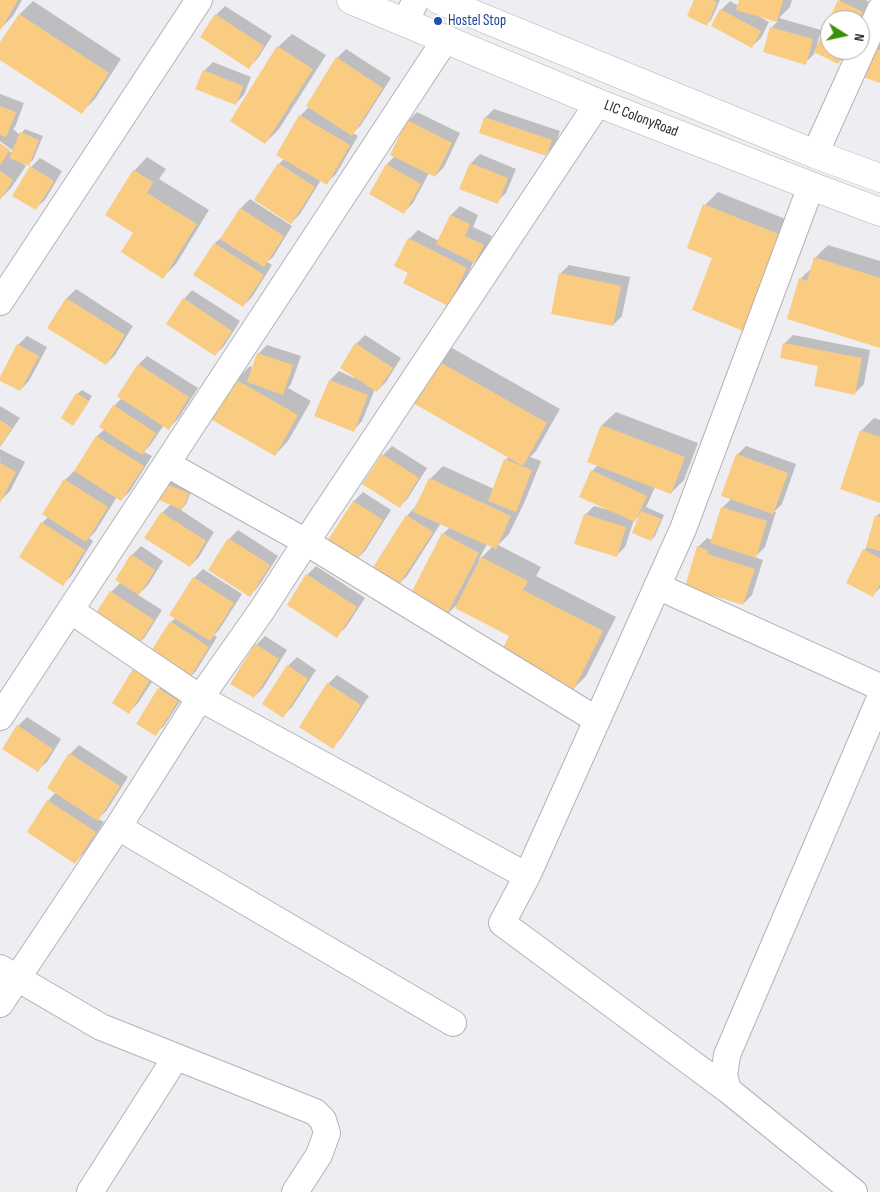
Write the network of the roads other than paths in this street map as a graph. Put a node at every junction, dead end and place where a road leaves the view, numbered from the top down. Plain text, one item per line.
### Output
1 (199, 0) edge
2 (351, 0) edge
3 (439, 0) edge
4 (880, 10) edge
5 (410, 11) edge
6 (445, 40) junction
7 (598, 103) junction
8 (814, 154) junction
9 (880, 178) edge
10 (812, 186) junction
11 (880, 212) edge
12 (0, 302) edge
13 (167, 464) junction
14 (306, 542) junction
15 (657, 586) junction
16 (70, 610) junction
17 (880, 687) edge
18 (200, 698) junction
19 (880, 698) edge
20 (0, 717) edge
21 (597, 720) junction
22 (118, 827) junction
23 (527, 876) junction
24 (9, 973) edge
25 (0, 1004) edge
26 (453, 1023) dead end
27 (176, 1057) junction
28 (728, 1090) junction
29 (90, 1192) edge
30 (295, 1192) edge
31 (854, 1192) edge

1 - 12 street
2 - 5 main road, LIC ColonyRoad
3 - 8 main road
4 - 8 street
5 - 6 main road, LIC ColonyRoad
6 - 7 main road, LIC ColonyRoad
6 - 13 street
7 - 10 main road, LIC ColonyRoad
7 - 14 street
8 - 9 main road
10 - 11 main road, LIC ColonyRoad
10 - 15 street
13 - 14 street
13 - 16 street
14 - 18 street
14 - 21 street
15 - 17 street
15 - 21 street
16 - 18 street
16 - 20 street
18 - 22 street
18 - 23 street
19 - 28 street
21 - 23 street
22 - 24 street
22 - 26 street
23 - 28 street
24 - 25 street
24 - 27 street
27 - 29 street
27 - 30 street
28 - 31 street

